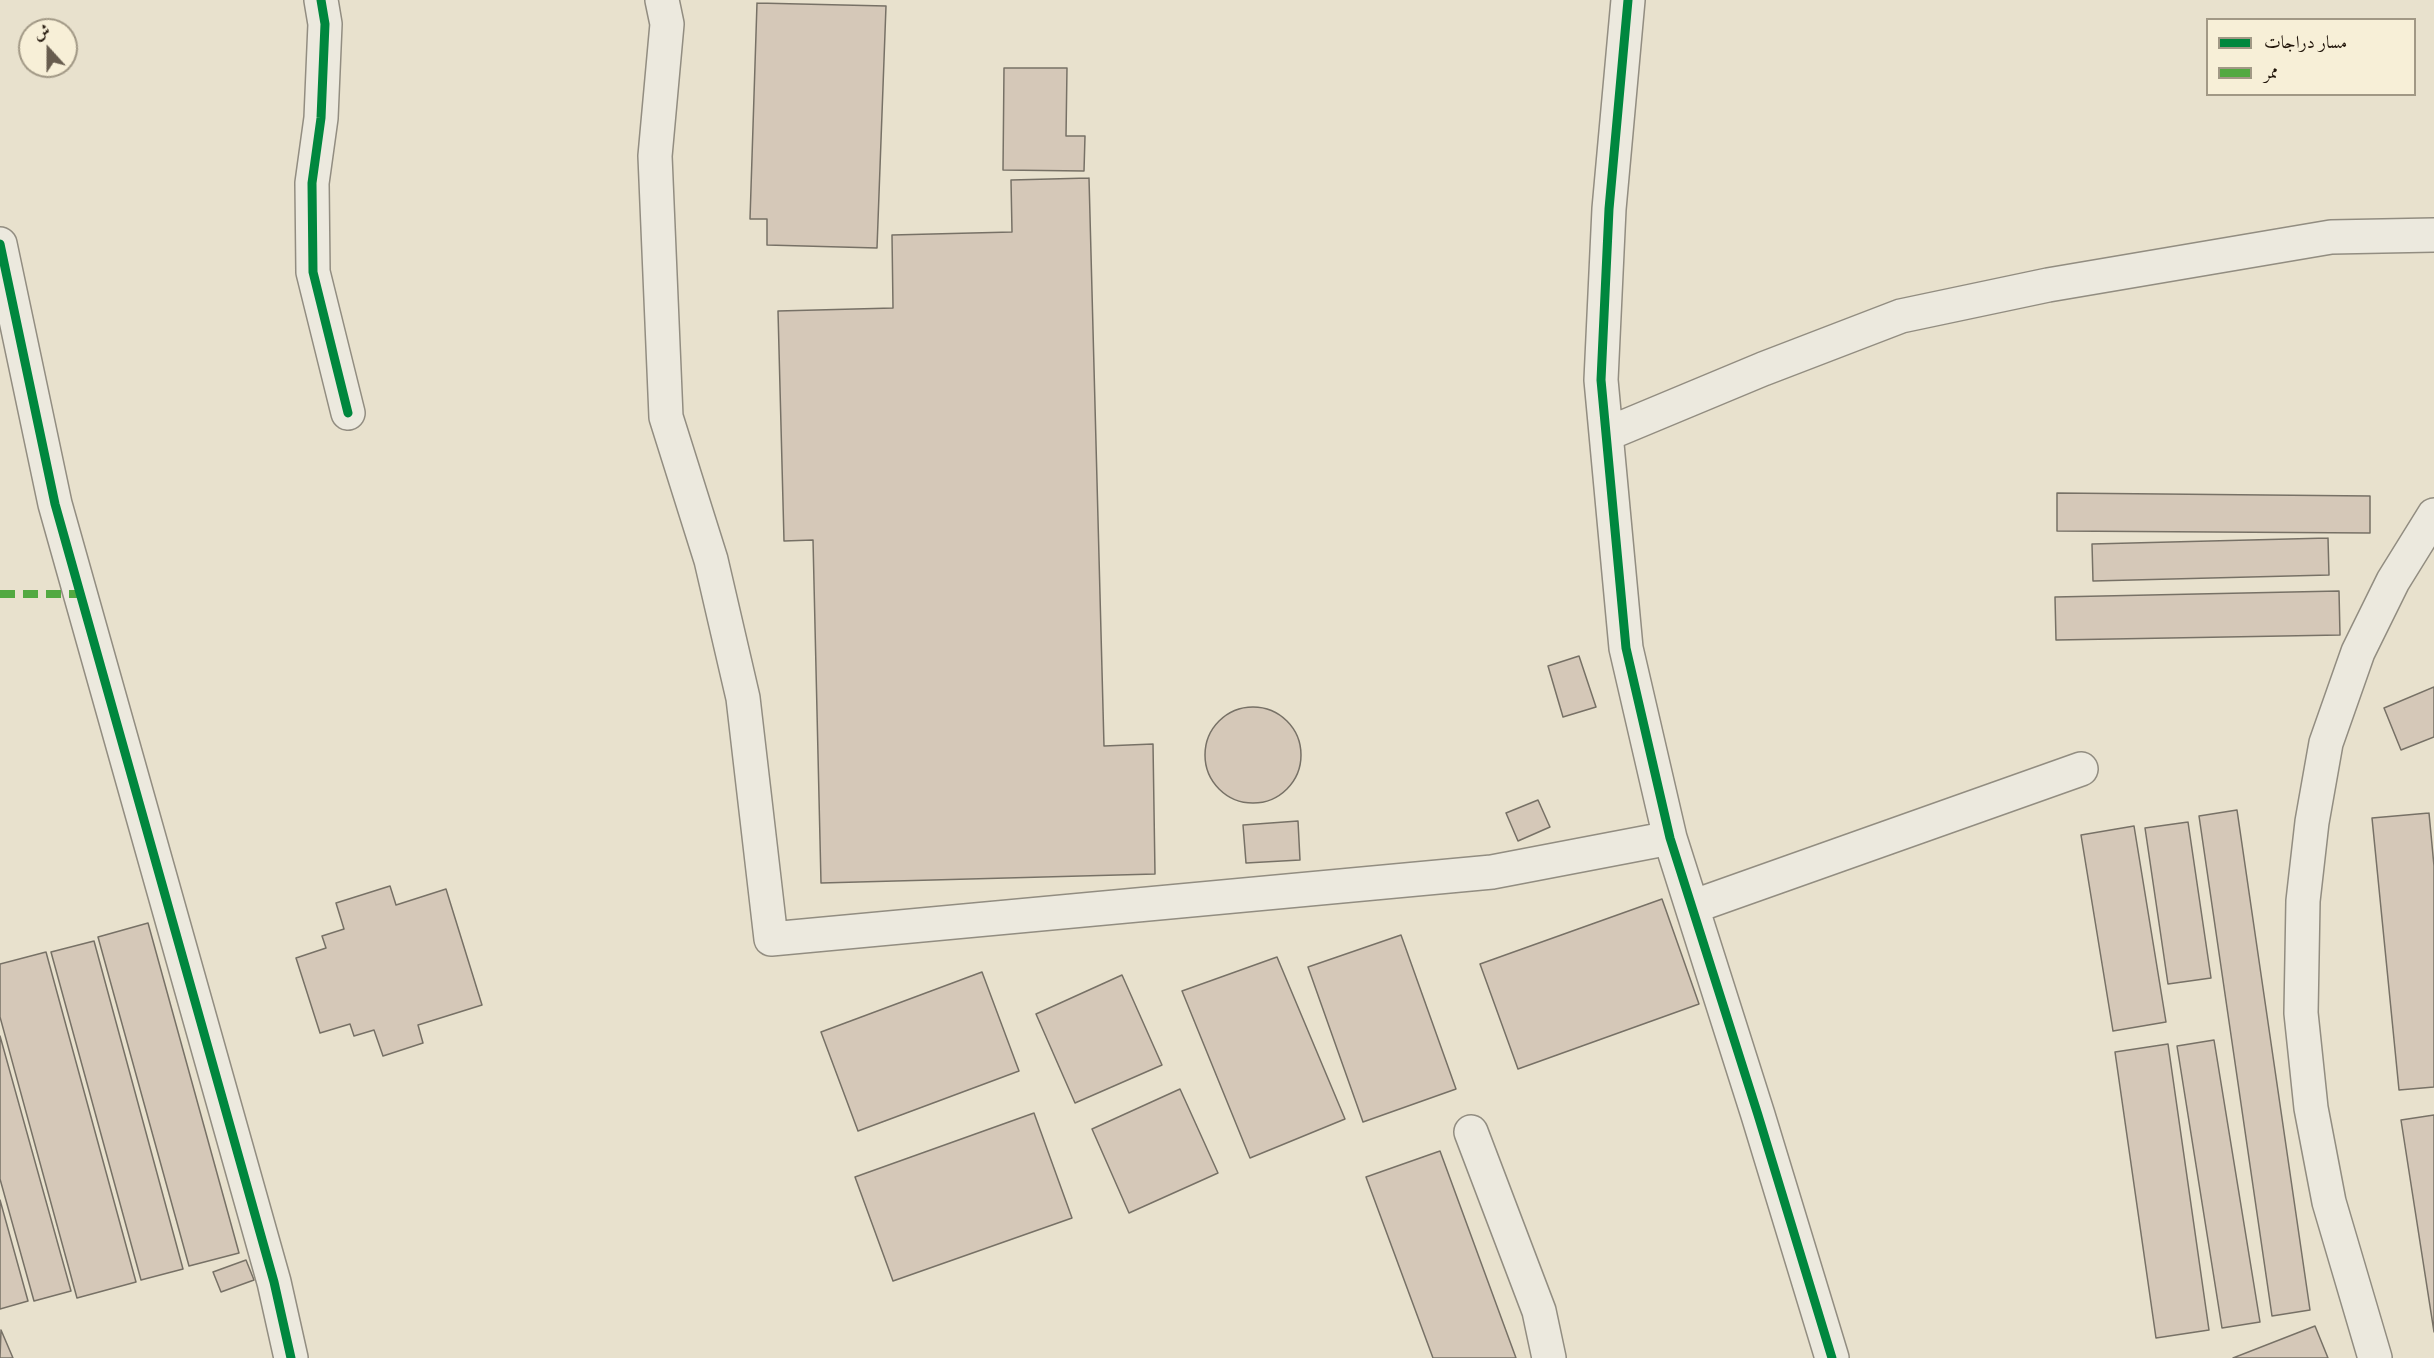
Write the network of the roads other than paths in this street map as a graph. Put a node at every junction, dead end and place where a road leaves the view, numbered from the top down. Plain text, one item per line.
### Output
1 (321, 0) edge
2 (662, 0) edge
3 (1628, 0) edge
4 (2434, 235) edge
5 (0, 244) edge
6 (348, 413) dead end
7 (1607, 434) junction
8 (2434, 515) edge
9 (2081, 769) dead end
10 (1670, 838) junction
11 (1692, 907) junction
12 (1471, 1132) dead end
13 (1826, 1357) edge
14 (291, 1358) edge
15 (1549, 1358) edge
16 (2374, 1358) edge

1 - 6 street
2 - 10 street
3 - 7 street
4 - 7 street
5 - 14 street
7 - 10 street
8 - 16 street
9 - 11 street
10 - 11 street
11 - 13 street
12 - 15 street

